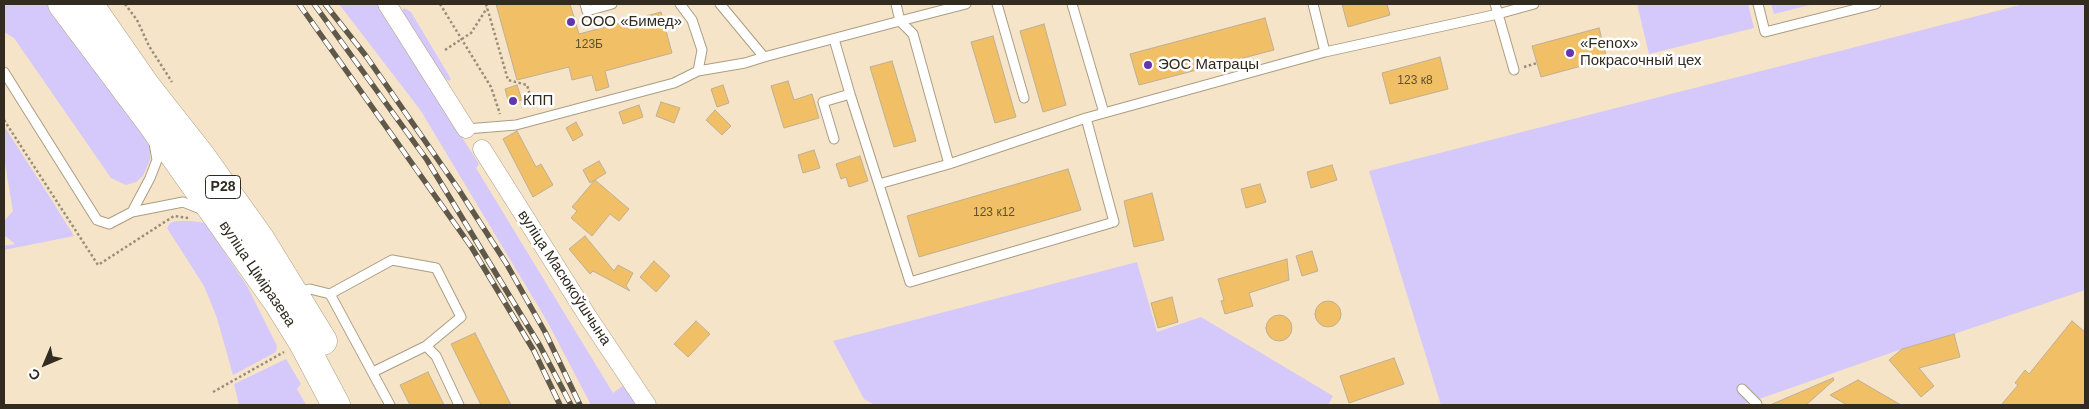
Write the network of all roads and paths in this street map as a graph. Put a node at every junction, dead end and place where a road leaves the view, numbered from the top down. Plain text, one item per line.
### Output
1 (62, 4) edge
2 (89, 4) edge
3 (125, 4) edge
4 (387, 4) edge
5 (440, 4) edge
6 (585, 4) edge
7 (612, 4) edge
8 (680, 4) edge
9 (720, 4) edge
10 (896, 4) edge
11 (966, 4) edge
12 (997, 4) edge
13 (1072, 4) edge
14 (1313, 4) edge
15 (1495, 4) edge
16 (1534, 4) edge
17 (1758, 4) edge
18 (1876, 4) edge
19 (487, 6) edge
20 (1498, 14) junction
21 (900, 21) junction
22 (96, 32) junction
23 (461, 39) junction
24 (834, 39) junction
25 (445, 50) dead end
26 (1325, 52) junction
27 (764, 57) junction
28 (1514, 70) dead end
29 (698, 71) junction
30 (4, 72) edge
31 (173, 84) dead end
32 (850, 94) junction
33 (1024, 98) dead end
34 (1104, 112) junction
35 (1086, 118) junction
36 (537, 119) junction
37 (4, 120) edge
38 (149, 120) junction
39 (504, 126) junction
40 (466, 129) joint
41 (834, 139) dead end
42 (482, 149) dead end
43 (949, 164) junction
44 (879, 184) junction
45 (132, 212) junction
46 (192, 219) dead end
47 (220, 220) junction
48 (295, 292) junction
49 (330, 294) junction
50 (426, 346) junction
51 (285, 352) dead end
52 (373, 372) junction
53 (1742, 389) dead end
54 (213, 392) dead end
55 (1758, 404) dead end
56 (336, 405) edge
57 (355, 405) edge
58 (390, 405) edge
59 (459, 405) edge
60 (647, 405) edge

1 - 22 main road, вуліца Ціміразева / Р28
2 - 22 main road, вуліца Ціміразева / Р28
3 - 31 path
4 - 40 street
5 - 23 path
6 - 7 lane
8 - 29 lane
9 - 27 lane
10 - 21 lane
11 - 21 lane
12 - 33 lane
13 - 34 lane
14 - 26 lane
15 - 20 lane
16 - 20 lane
17 - 18 lane
19 - 23 path
19 - 36 path
20 - 26 lane
20 - 28 lane
21 - 24 lane
21 - 43 lane
22 - 38 main road, вуліца Ціміразева / Р28
22 - 48 main road, вуліца Ціміразева / Р28
23 - 25 path
23 - 39 path
24 - 27 lane
24 - 32 lane
26 - 34 lane
27 - 29 lane
29 - 36 lane
30 - 45 lane
32 - 41 lane
32 - 44 lane
34 - 35 lane
35 - 43 lane
35 - 44 lane
36 - 39 lane
37 - 46 path
38 - 45 lane
38 - 47 main road, вуліца Ціміразева / Р28
39 - 40 lane
42 - 60 street, вуліца Масюкоўшчына
43 - 44 lane
45 - 47 lane
47 - 56 main road, вуліца Ціміразева / Р28
48 - 49 lane
48 - 57 main road, вуліца Ціміразева / Р28
49 - 50 lane
49 - 52 lane
50 - 52 lane
50 - 59 lane
51 - 54 path
52 - 58 lane
53 - 55 lane

